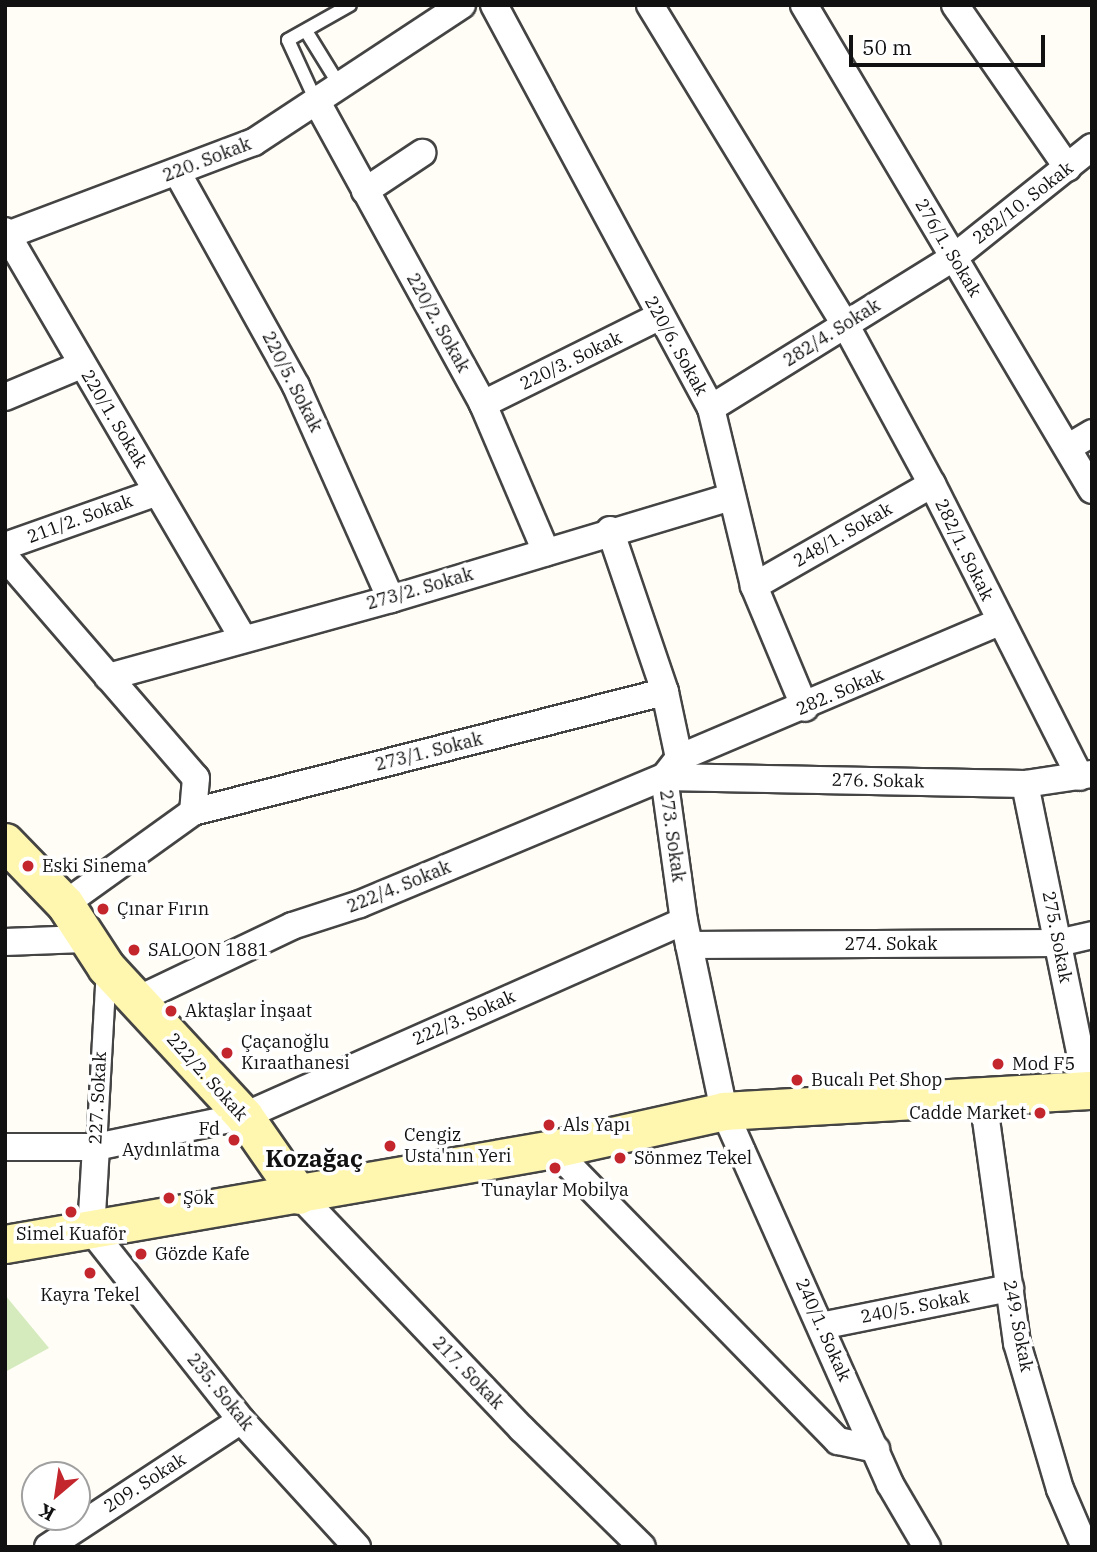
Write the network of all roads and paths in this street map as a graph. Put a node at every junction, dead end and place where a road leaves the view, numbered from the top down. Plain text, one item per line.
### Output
1 (350, 5) edge
2 (462, 5) edge
3 (494, 5) edge
4 (650, 5) edge
5 (804, 5) edge
6 (955, 5) edge
7 (306, 31) junction
8 (340, 86) junction
9 (317, 102) junction
10 (1092, 147) edge
11 (422, 153) dead end
12 (1068, 167) junction
13 (177, 172) junction
14 (365, 191) junction
15 (6, 234) edge
16 (953, 258) junction
17 (659, 317) junction
18 (845, 324) junction
19 (81, 365) junction
20 (5, 397) edge
21 (483, 404) junction
22 (711, 408) junction
23 (1092, 433) edge
24 (1069, 447) junction
25 (932, 484) junction
26 (1092, 490) edge
27 (155, 493) junction
28 (730, 497) junction
29 (610, 530) junction
30 (5, 546) edge
31 (546, 552) junction
32 (5, 557) edge
33 (754, 586) junction
34 (391, 599) junction
35 (1000, 622) junction
36 (243, 638) junction
37 (108, 677) junction
38 (664, 692) junction
39 (805, 708) junction
40 (671, 768) junction
41 (1086, 776) edge
42 (1026, 784) junction
43 (193, 812) junction
44 (5, 842) edge
45 (65, 904) junction
46 (686, 933) junction
47 (1092, 935) edge
48 (5, 942) edge
49 (1058, 943) junction
50 (95, 953) junction
51 (137, 1000) junction
52 (1090, 1090) edge
53 (983, 1098) junction
54 (723, 1111) junction
55 (244, 1116) junction
56 (5, 1147) edge
57 (96, 1147) junction
58 (553, 1149) junction
59 (299, 1195) junction
60 (91, 1230) junction
61 (5, 1244) edge
62 (1010, 1288) junction
63 (821, 1326) junction
64 (241, 1420) junction
65 (876, 1449) junction
66 (627, 1542) edge
67 (56, 1545) edge
68 (356, 1547) edge
69 (927, 1547) edge
70 (1085, 1547) edge

1 - 7 lane
2 - 8 street, 220. Sokak
3 - 17 street, 220/6. Sokak
4 - 18 street, 282/1. Sokak
5 - 16 street, 276/1. Sokak
6 - 12 street
7 - 8 lane
7 - 9 lane
8 - 9 street, 220. Sokak
9 - 13 street, 220. Sokak
9 - 14 street, 220/2. Sokak
10 - 12 street, 282/10. Sokak
11 - 14 street
12 - 16 street, 282/10. Sokak
13 - 15 street, 220. Sokak
13 - 34 street, 220/5. Sokak
14 - 21 street, 220/2. Sokak
15 - 19 street, 220/1. Sokak
16 - 18 street, 282/4. Sokak
16 - 24 street, 276/1. Sokak
17 - 21 street, 220/3. Sokak
17 - 22 street, 220/6. Sokak
18 - 22 street, 282/4. Sokak
18 - 25 street, 282/1. Sokak
19 - 20 street
19 - 27 street, 220/1. Sokak
21 - 31 street, 220/2. Sokak
22 - 28 street, 220/6. Sokak
23 - 24 street
24 - 26 street, 276/1. Sokak
25 - 33 street, 248/1. Sokak
25 - 35 street, 282/1. Sokak
27 - 30 street, 211/2. Sokak
27 - 36 street, 220/1. Sokak
28 - 29 street, 273/2. Sokak
28 - 33 street, 220/6. Sokak
29 - 31 street, 273/2. Sokak
29 - 38 street, 273. Sokak
31 - 34 street, 273/2. Sokak
32 - 37 street
33 - 39 street, 220/6. Sokak
34 - 36 street, 273/2. Sokak
35 - 39 street, 282. Sokak
35 - 41 street, 282/1. Sokak
36 - 37 street, 273/2. Sokak
37 - 43 street
38 - 40 street, 273. Sokak
38 - 43 street, 273/1. Sokak
39 - 40 street, 282. Sokak
40 - 42 street, 276. Sokak
40 - 46 street, 273. Sokak
40 - 51 street, 222/4. Sokak
41 - 42 street, 276. Sokak
42 - 49 street, 275. Sokak
43 - 45 street, 273/1. Sokak
44 - 45 main road, 222/2. Sokak
45 - 50 main road, 222/2. Sokak
46 - 49 street, 274. Sokak
46 - 54 street, 273. Sokak
46 - 55 street, 222/3. Sokak
47 - 49 street, 274. Sokak
48 - 50 street
49 - 52 street, 275. Sokak
50 - 51 main road, 222/2. Sokak
50 - 57 street, 227. Sokak
51 - 55 main road, 222/2. Sokak
52 - 53 main road
53 - 54 main road
53 - 62 street, 249. Sokak
54 - 58 main road
54 - 63 street, 240/1. Sokak
55 - 57 street, 222/3. Sokak
55 - 59 main road, 222/2. Sokak
56 - 57 street, 222/3. Sokak
57 - 60 street, 227. Sokak
58 - 59 main road
58 - 65 street
59 - 60 main road
59 - 66 street, 217. Sokak
60 - 61 main road
60 - 64 street, 235. Sokak
62 - 63 street, 240/5. Sokak
62 - 70 street, 249. Sokak
63 - 65 street, 240/1. Sokak
64 - 67 street, 209. Sokak
64 - 68 street, 235. Sokak
65 - 69 street, 240/1. Sokak

